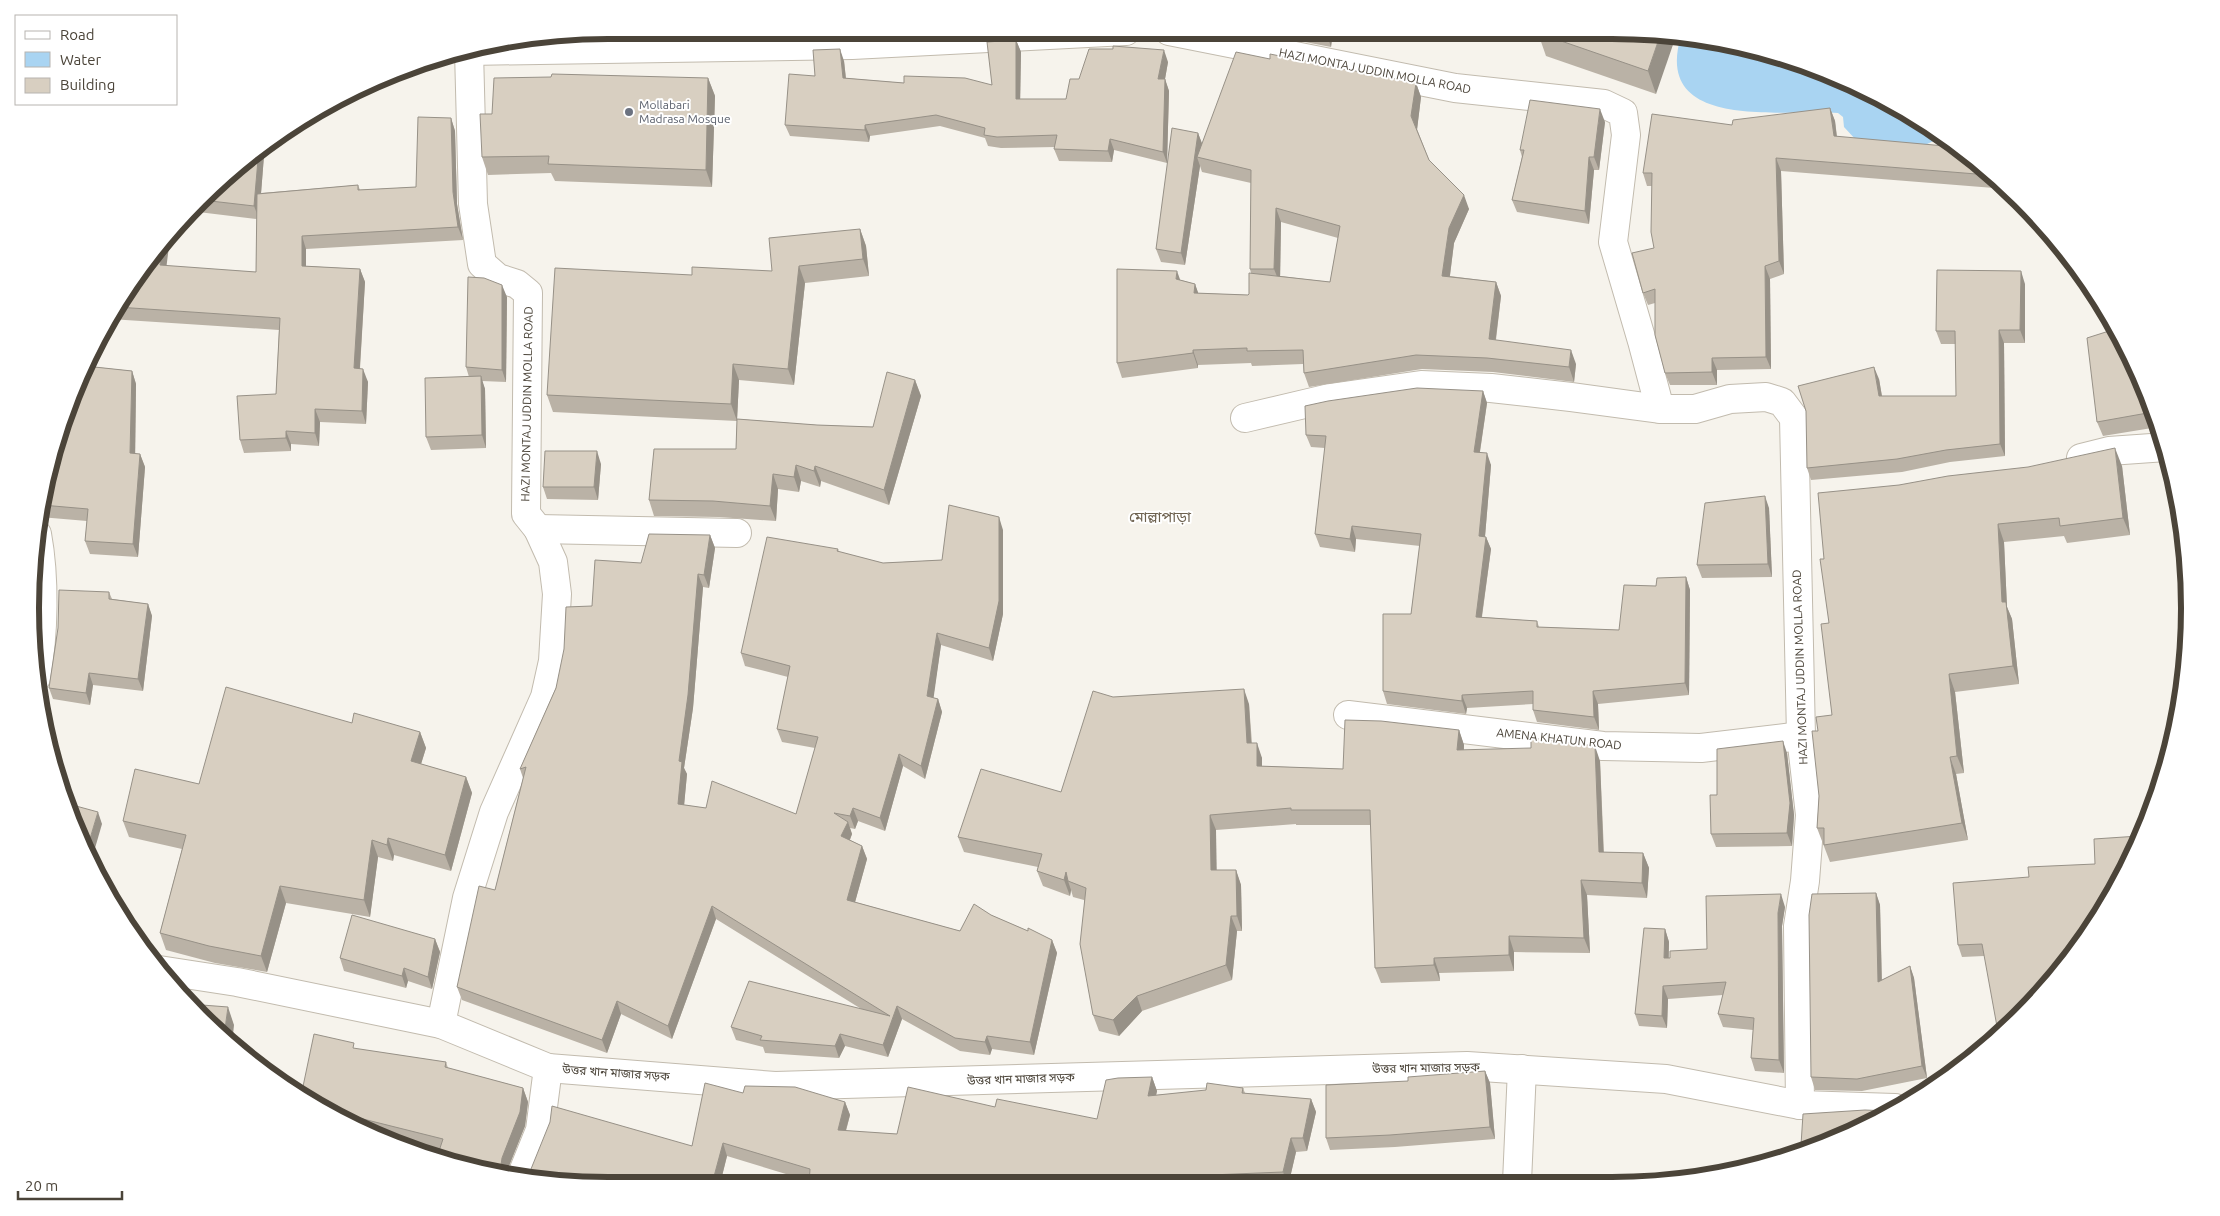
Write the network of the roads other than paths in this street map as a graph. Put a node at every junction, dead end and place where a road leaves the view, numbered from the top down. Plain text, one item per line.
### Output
1 (819, 39) edge
2 (1209, 39) edge
3 (504, 49) edge
4 (468, 56) edge
5 (1660, 409) junction
6 (1245, 418) dead end
7 (2158, 448) edge
8 (2061, 462) edge
9 (1823, 495) edge
10 (1795, 498) junction
11 (538, 529) junction
12 (738, 533) dead end
13 (41, 562) edge
14 (41, 652) edge
15 (1348, 715) dead end
16 (1801, 736) junction
17 (170, 972) edge
18 (441, 1024) junction
19 (548, 1068) junction
20 (1522, 1070) junction
21 (1800, 1105) junction
22 (1885, 1108) edge
23 (523, 1170) edge
24 (1517, 1177) edge

1 - 3 street, HAZI MONTAJ UDDIN MOLLA ROAD
2 - 5 street, HAZI MONTAJ UDDIN MOLLA ROAD
4 - 11 street, HAZI MONTAJ UDDIN MOLLA ROAD
5 - 6 street
5 - 10 street, HAZI MONTAJ UDDIN MOLLA ROAD
7 - 8 street
9 - 10 street
10 - 16 street, HAZI MONTAJ UDDIN MOLLA ROAD
11 - 12 street
11 - 18 street, HAZI MONTAJ UDDIN MOLLA ROAD
13 - 14 street
15 - 16 street, AMENA KHATUN ROAD
16 - 21 street, HAZI MONTAJ UDDIN MOLLA ROAD
17 - 18 street, উত্তর খান মাজার সড়ক
18 - 19 street, উত্তর খান মাজার সড়ক
19 - 20 street, উত্তর খান মাজার সড়ক
19 - 23 street
20 - 21 street, উত্তর খান মাজার সড়ক
20 - 24 street
21 - 22 street, উত্তর খান মাজার সড়ক

